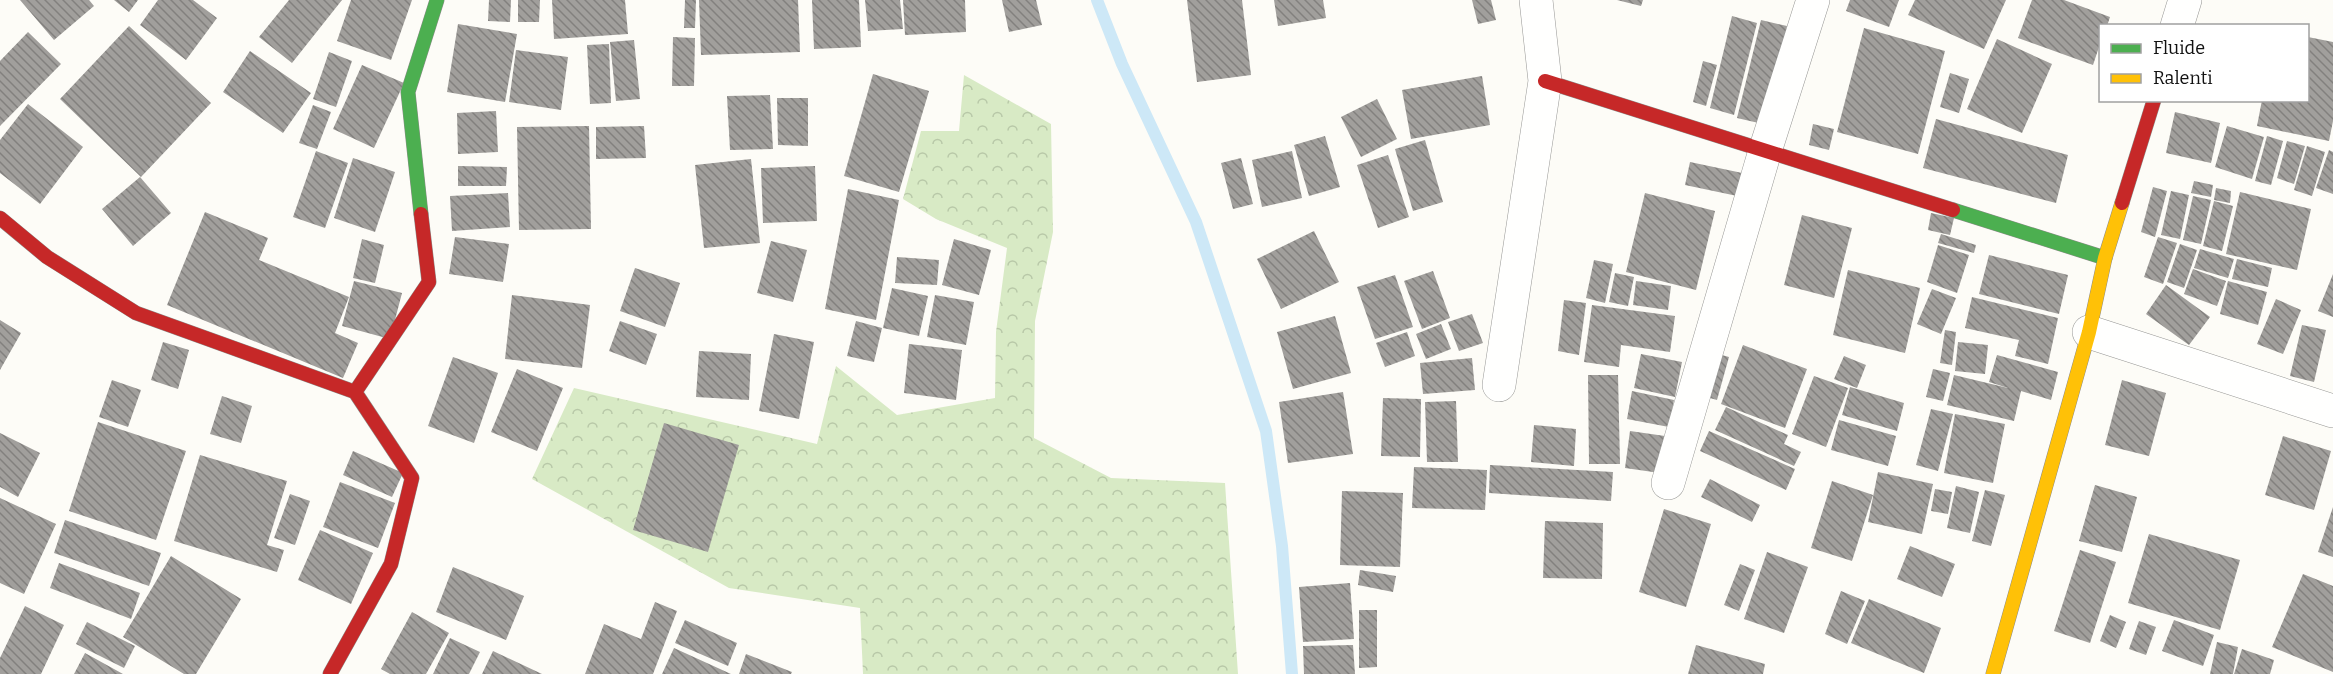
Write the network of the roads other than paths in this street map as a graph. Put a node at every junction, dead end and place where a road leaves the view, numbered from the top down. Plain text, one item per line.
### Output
1 (437, 0) edge
2 (1536, 0) edge
3 (1813, 0) edge
4 (2185, 0) edge
5 (2178, 24) edge
6 (1545, 81) junction
7 (2153, 102) edge
8 (1766, 151) junction
9 (0, 218) edge
10 (2105, 258) junction
11 (2089, 332) junction
12 (1499, 385) dead end
13 (355, 392) junction
14 (2333, 411) edge
15 (1668, 483) dead end
16 (330, 674) edge
17 (1993, 674) edge

1 - 13 street
2 - 6 street
3 - 8 street
4 - 5 street
6 - 8 street
6 - 12 street
7 - 10 street
8 - 10 street
8 - 15 street
9 - 13 street
10 - 11 street
11 - 14 street
11 - 17 street
13 - 16 street

